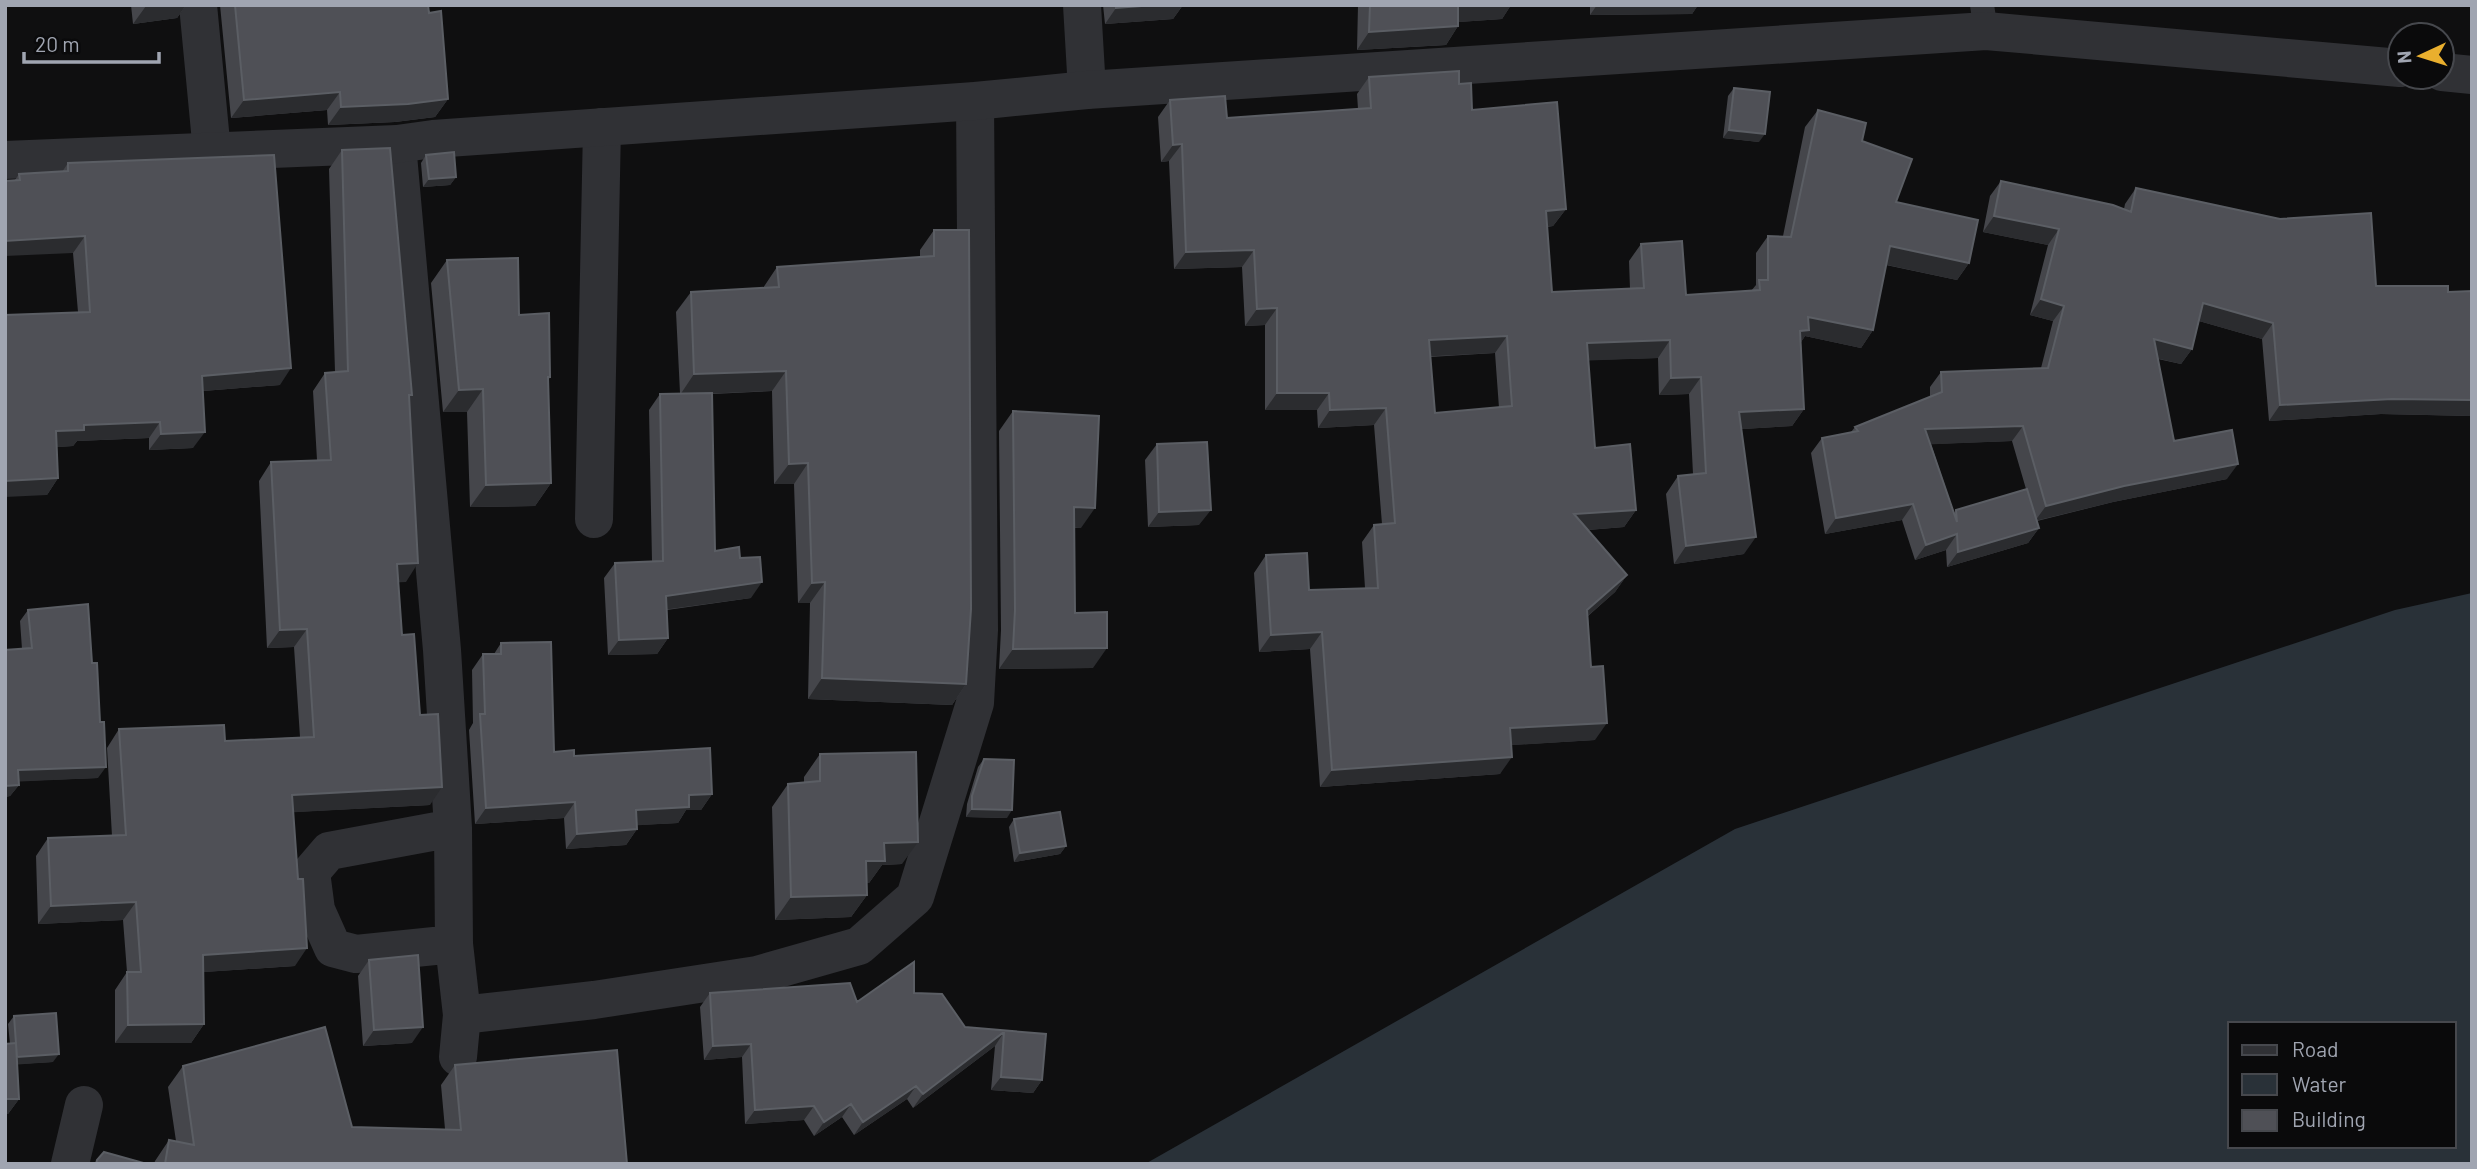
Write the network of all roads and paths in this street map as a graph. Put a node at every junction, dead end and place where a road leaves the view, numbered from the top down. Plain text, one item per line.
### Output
1 (198, 5) edge
2 (1082, 5) edge
3 (1984, 18) edge
4 (2386, 66) edge
5 (1087, 90) junction
6 (975, 101) junction
7 (602, 127) junction
8 (397, 144) junction
9 (212, 152) junction
10 (5, 160) edge
11 (593, 519) dead end
12 (453, 828) junction
13 (454, 944) junction
14 (462, 1014) junction
15 (458, 1057) dead end
16 (84, 1105) dead end
17 (71, 1164) edge

1 - 9 street
2 - 5 street
3 - 4 street
3 - 5 street
5 - 6 street
6 - 7 street
6 - 14 street
7 - 8 street
7 - 11 street
8 - 9 street
8 - 12 street
9 - 10 street
12 - 13 street
12 - 13 street
13 - 14 street
14 - 15 street
16 - 17 street

